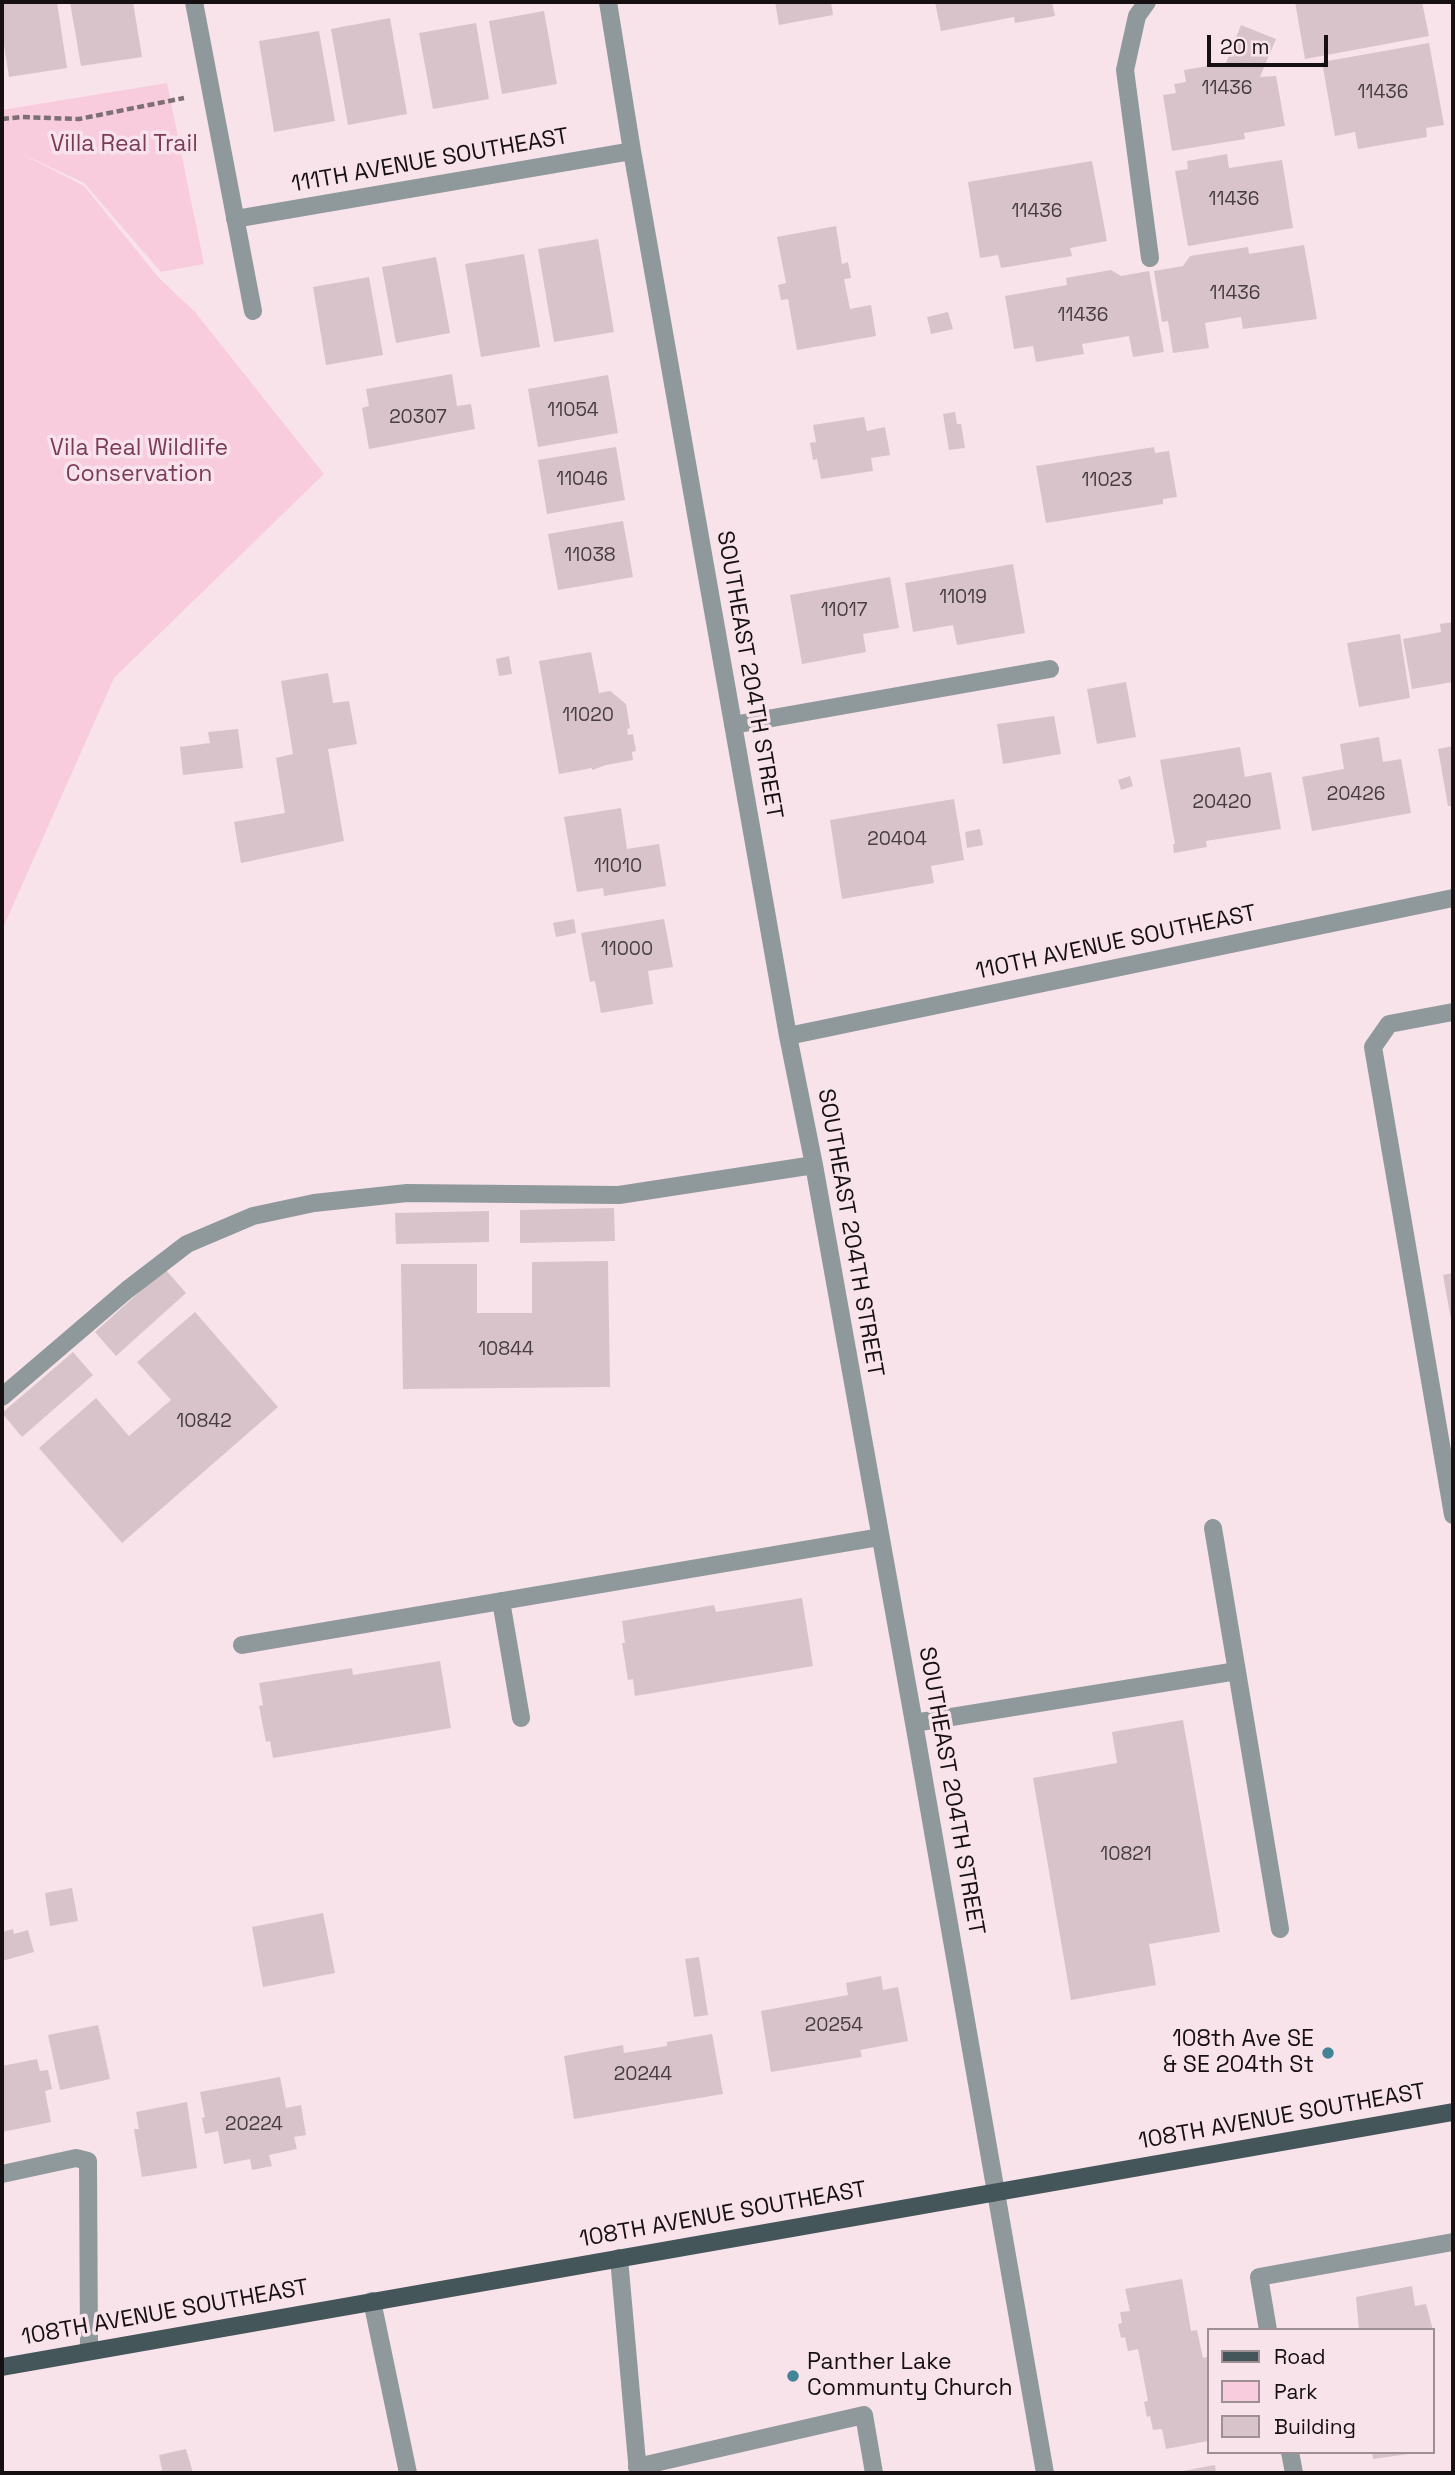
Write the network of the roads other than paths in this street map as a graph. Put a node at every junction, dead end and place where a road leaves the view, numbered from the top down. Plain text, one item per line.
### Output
1 (194, 2) edge
2 (608, 2) edge
3 (1147, 2) edge
4 (632, 151) junction
5 (235, 219) junction
6 (1150, 257) dead end
7 (253, 310) dead end
8 (1049, 669) dead end
9 (733, 725) junction
10 (1453, 898) edge
11 (1453, 1012) edge
12 (788, 1036) junction
13 (814, 1165) junction
14 (2, 1397) edge
15 (1451, 1490) edge
16 (1453, 1516) edge
17 (1213, 1528) dead end
18 (880, 1536) junction
19 (501, 1601) junction
20 (242, 1644) dead end
21 (1237, 1671) junction
22 (521, 1717) dead end
23 (914, 1723) junction
24 (1280, 1929) dead end
25 (1453, 2112) edge
26 (2, 2174) edge
27 (997, 2191) junction
28 (1453, 2242) edge
29 (619, 2258) junction
30 (372, 2301) junction
31 (1268, 2328) edge
32 (89, 2351) junction
33 (2, 2367) edge
34 (1290, 2454) edge
35 (638, 2470) edge
36 (408, 2473) edge
37 (874, 2473) edge
38 (1045, 2473) edge
39 (1294, 2473) edge

1 - 5 street
2 - 4 street, SOUTHEAST 204TH STREET
3 - 6 street
4 - 5 street, 111TH AVENUE SOUTHEAST
4 - 9 street, SOUTHEAST 204TH STREET
5 - 7 street
8 - 9 street
9 - 12 street, SOUTHEAST 204TH STREET
10 - 12 street, 110TH AVENUE SOUTHEAST
11 - 15 street
12 - 13 street, SOUTHEAST 204TH STREET
13 - 14 street
13 - 18 street, SOUTHEAST 204TH STREET
15 - 16 street
17 - 21 street
18 - 19 street
18 - 23 street, SOUTHEAST 204TH STREET
19 - 20 street
19 - 22 street
21 - 23 street
21 - 24 street
23 - 27 street, SOUTHEAST 204TH STREET
25 - 27 main road, 108TH AVENUE SOUTHEAST
26 - 32 street
27 - 29 main road, 108TH AVENUE SOUTHEAST
27 - 38 street, SOUTHEAST 204TH STREET
28 - 31 street
29 - 30 main road, 108TH AVENUE SOUTHEAST
29 - 35 street
30 - 32 main road, 108TH AVENUE SOUTHEAST
30 - 36 street
32 - 33 main road, 108TH AVENUE SOUTHEAST
34 - 39 street
35 - 37 street

